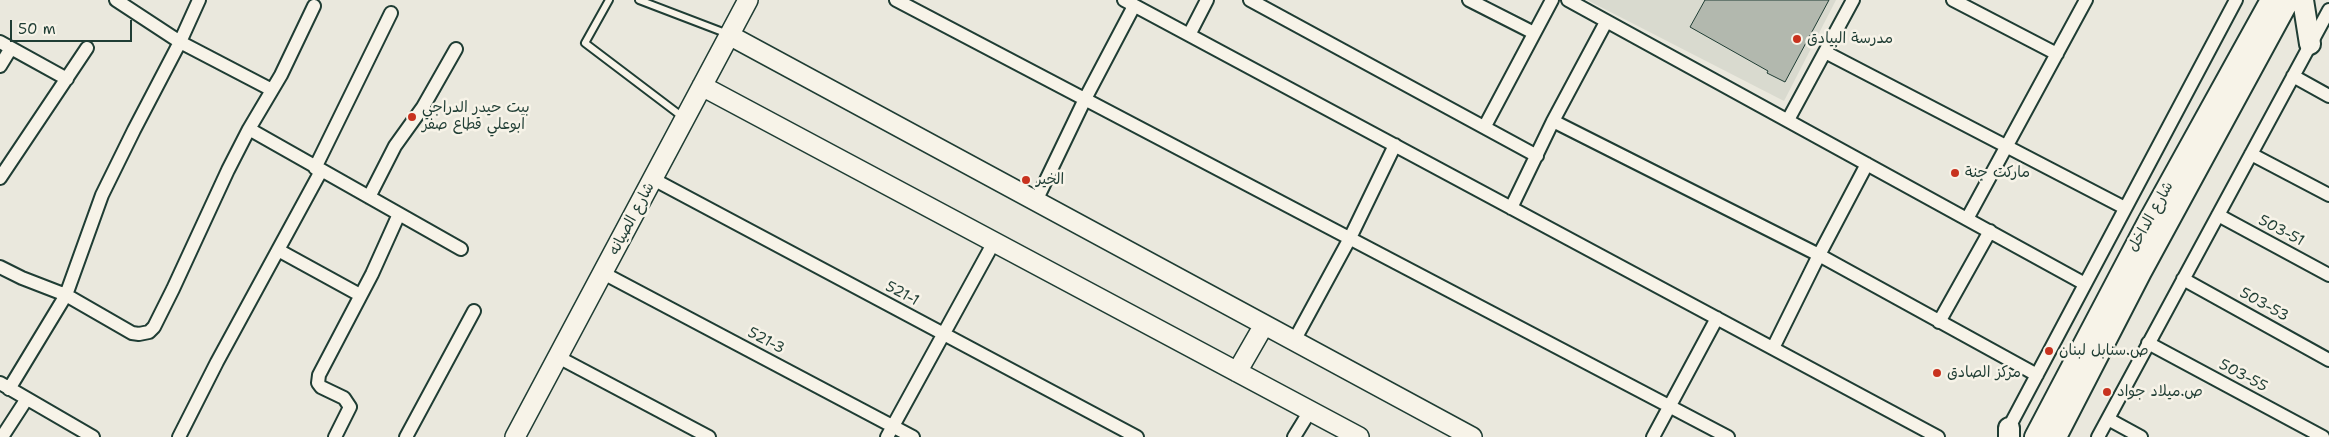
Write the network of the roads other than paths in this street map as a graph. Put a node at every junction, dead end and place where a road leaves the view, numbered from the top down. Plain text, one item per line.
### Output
1 (199, 0) edge
2 (609, 0) edge
3 (639, 0) edge
4 (748, 0) edge
5 (896, 0) edge
6 (1208, 0) edge
7 (1250, 0) edge
8 (1469, 0) edge
9 (1552, 0) edge
10 (1568, 0) edge
11 (1853, 0) edge
12 (1953, 0) edge
13 (2086, 0) edge
14 (2236, 0) edge
15 (2271, 0) edge
16 (2289, 0) edge
17 (2303, 0) edge
18 (124, 2) edge
19 (1129, 3) edge
20 (314, 6) dead end
21 (2329, 10) edge
22 (391, 13) dead end
23 (1606, 22) junction
24 (1534, 34) junction
25 (729, 35) junction
26 (1189, 35) junction
27 (180, 42) junction
28 (2310, 44) junction
29 (6, 45) edge
30 (87, 48) dead end
31 (456, 49) dead end
32 (1825, 52) junction
33 (2057, 54) junction
34 (0, 66) edge
35 (2293, 76) junction
36 (66, 79) junction
37 (702, 86) junction
38 (272, 90) junction
39 (2329, 96) edge
40 (1085, 99) junction
41 (685, 118) junction
42 (1788, 120) junction
43 (1553, 122) junction
44 (1485, 126) junction
45 (249, 129) junction
46 (1395, 145) junction
47 (2007, 146) junction
48 (2251, 154) junction
49 (1537, 156) junction
50 (1867, 164) junction
51 (318, 169) junction
52 (0, 176) edge
53 (653, 179) junction
54 (2329, 195) edge
55 (369, 197) junction
56 (1036, 201) junction
57 (1511, 208) junction
58 (2125, 208) junction
59 (399, 214) junction
60 (2218, 215) junction
61 (1967, 219) junction
62 (1990, 231) junction
63 (1350, 238) junction
64 (994, 242) junction
65 (462, 248) dead end
66 (278, 250) junction
67 (1819, 254) junction
68 (0, 267) edge
69 (603, 273) junction
70 (2329, 275) edge
71 (2183, 279) junction
72 (2085, 284) junction
73 (66, 295) junction
74 (360, 295) junction
75 (474, 311) dead end
76 (1717, 318) junction
77 (1939, 322) junction
78 (1264, 325) junction
79 (944, 334) junction
80 (1294, 341) junction
81 (2148, 343) junction
82 (1773, 348) junction
83 (558, 357) junction
84 (2329, 360) edge
85 (1237, 372) junction
86 (2037, 375) junction
87 (5, 386) edge
88 (26, 400) junction
89 (1670, 406) junction
90 (1310, 411) junction
91 (2108, 419) junction
92 (890, 432) edge
93 (2007, 434) edge
94 (2, 437) edge
95 (93, 437) edge
96 (179, 437) edge
97 (335, 437) edge
98 (406, 437) edge
99 (516, 437) edge
100 (709, 437) edge
101 (913, 437) edge
102 (1137, 437) edge
103 (1294, 437) edge
104 (1359, 437) edge
105 (1472, 437) edge
106 (1653, 437) edge
107 (1728, 437) edge
108 (1938, 437) edge
109 (2035, 437) edge
110 (2056, 437) edge
111 (2098, 437) edge
112 (2141, 437) edge
113 (2323, 437) edge

1 - 27 street
2 - 41 lane
3 - 25 lane
4 - 25 street, شارع الصيانه
5 - 40 street
6 - 26 street
7 - 44 street
8 - 24 street
9 - 24 street
10 - 23 street
11 - 32 street
12 - 33 street
13 - 33 street
14 - 58 street
15 - 109 main road, شارع الداخل
16 - 110 main road, شارع الداخل
17 - 28 main road
18 - 27 street
19 - 26 street
19 - 40 street
20 - 38 street
21 - 28 street
22 - 51 street
23 - 42 street
23 - 43 street
24 - 44 street
25 - 37 street, شارع الصيانه
25 - 56 street
26 - 46 street
27 - 38 street
27 - 73 street
28 - 35 street
29 - 34 street
29 - 36 street
30 - 36 street
31 - 55 street
32 - 42 street
32 - 47 street
33 - 47 street
35 - 39 street
35 - 48 street
36 - 52 street
37 - 41 street, شارع الصيانه
37 - 64 street
38 - 45 street
40 - 56 street
40 - 63 street
41 - 53 street, شارع الصيانه
42 - 50 street
43 - 49 street
43 - 67 street
44 - 49 street
45 - 51 street
45 - 73 street
46 - 57 street
46 - 63 street
47 - 58 street
47 - 61 street
48 - 54 street
48 - 60 street
49 - 57 street
50 - 61 street
50 - 67 street
51 - 55 street
51 - 66 street
53 - 69 street, شارع الصيانه
53 - 79 street, 521-1
55 - 59 street
56 - 78 street
57 - 76 street
58 - 72 street
59 - 65 street
59 - 74 street
60 - 70 street, 503-51
60 - 71 street
61 - 62 street
62 - 72 street
62 - 77 street
63 - 80 street
63 - 89 street
64 - 79 street
64 - 85 street
66 - 74 street
66 - 96 street
67 - 77 street
67 - 82 street
68 - 73 street
69 - 83 street, شارع الصيانه
69 - 92 street, 521-3
71 - 81 street
71 - 84 street, 503-53
72 - 86 street
73 - 87 street
74 - 97 street
75 - 98 street
76 - 82 street
76 - 89 street
77 - 86 street
78 - 80 street
78 - 85 street
79 - 92 street
79 - 102 street, 521-1
80 - 105 street
81 - 91 street
81 - 113 street, 503-55
82 - 108 street
83 - 99 street, شارع الصيانه
83 - 100 street
85 - 90 street
86 - 93 street
87 - 88 street
88 - 94 street
88 - 95 street
89 - 106 street
89 - 107 street
90 - 103 street
90 - 104 street
91 - 111 street
91 - 112 street
92 - 101 street, 521-3

